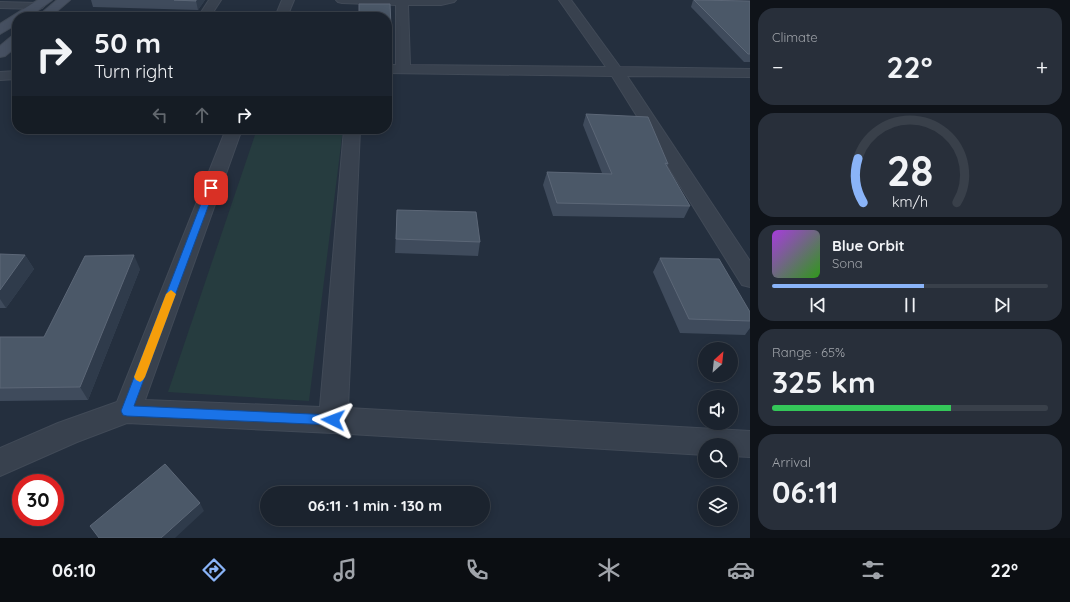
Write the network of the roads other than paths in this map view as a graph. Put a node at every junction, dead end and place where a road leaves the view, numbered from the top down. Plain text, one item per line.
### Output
1 (64, 0) edge
2 (215, 0) edge
3 (288, 0) edge
4 (342, 0) edge
5 (450, 0) edge
6 (565, 0) edge
7 (402, 1) junction
8 (42, 3) edge
9 (0, 5) edge
10 (28, 12) edge
11 (50, 12) edge
12 (207, 12) edge
13 (283, 12) edge
14 (12, 22) edge
15 (0, 30) edge
16 (12, 43) edge
17 (0, 53) edge
18 (0, 64) edge
19 (12, 65) edge
20 (392, 69) edge
21 (403, 70) junction
22 (750, 73) edge
23 (12, 75) edge
24 (0, 76) edge
25 (620, 76) junction
26 (392, 79) edge
27 (750, 82) edge
28 (232, 134) edge
29 (352, 134) edge
30 (750, 279) edge
31 (127, 411) junction
32 (333, 420) junction
33 (750, 444) edge
34 (0, 462) edge

1 - 11 street
2 - 12 street
3 - 13 street
4 - 7 street
5 - 7 street
6 - 25 street
7 - 21 street
8 - 9 street
8 - 10 street
14 - 15 street
16 - 17 street
18 - 19 street
20 - 21 street
21 - 25 street
22 - 25 street
23 - 24 street
25 - 26 street
25 - 27 street
25 - 30 street
28 - 31 street
29 - 32 street
31 - 32 street
31 - 34 street
32 - 33 street

